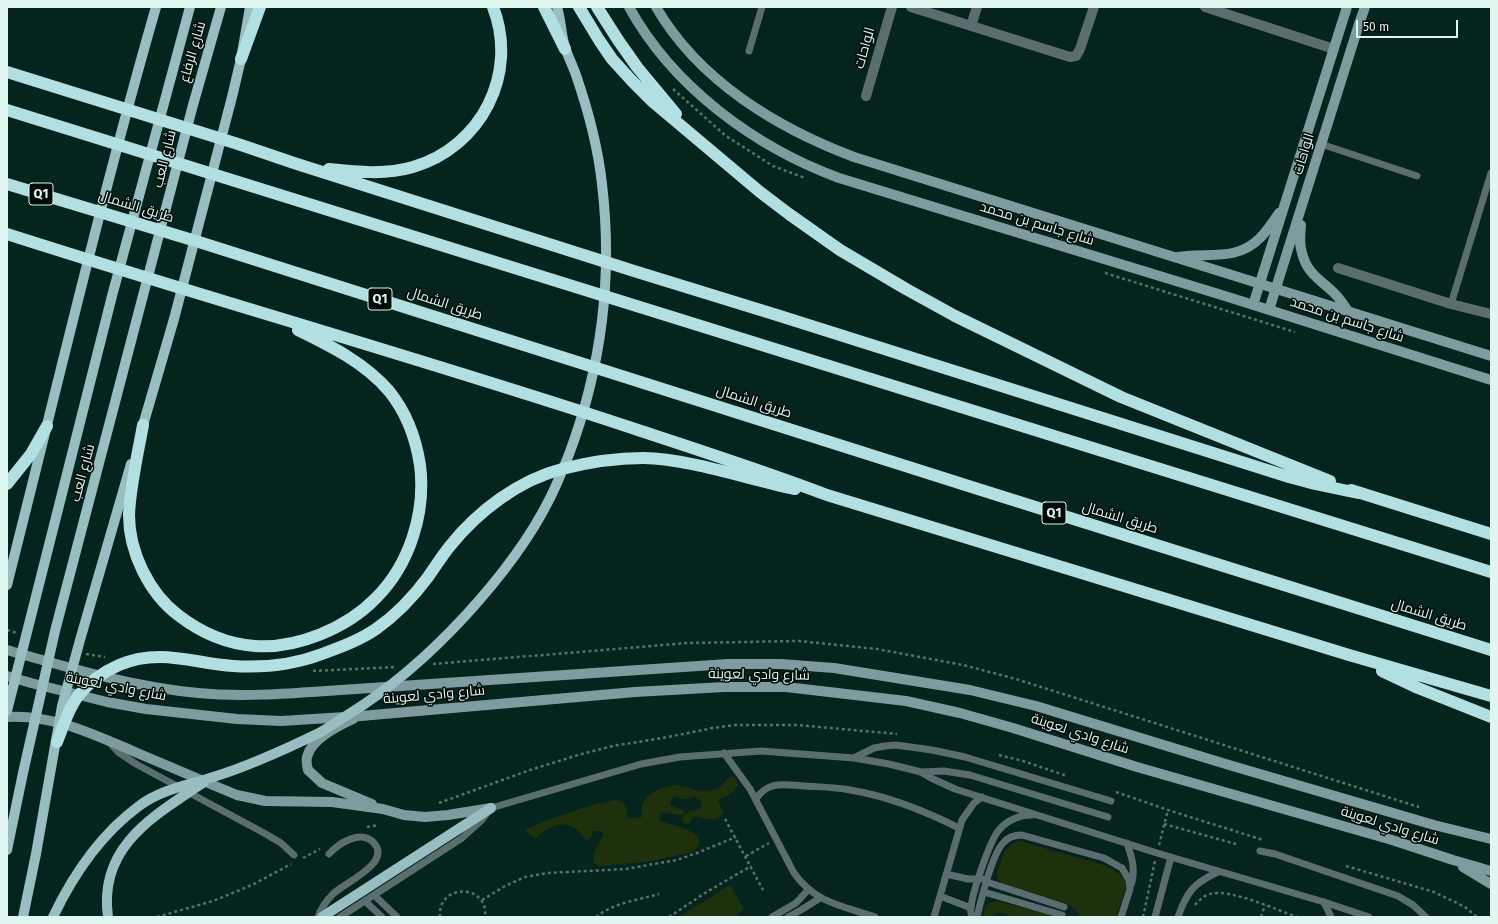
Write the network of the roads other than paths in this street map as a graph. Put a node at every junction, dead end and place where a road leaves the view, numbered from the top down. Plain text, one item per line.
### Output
1 (156, 7) edge
2 (190, 7) edge
3 (220, 7) edge
4 (250, 7) edge
5 (260, 7) edge
6 (493, 7) edge
7 (544, 7) edge
8 (557, 7) edge
9 (579, 7) edge
10 (597, 7) edge
11 (629, 7) edge
12 (656, 7) edge
13 (762, 7) edge
14 (892, 7) edge
15 (911, 7) edge
16 (977, 7) edge
17 (1094, 7) edge
18 (1205, 7) edge
19 (1347, 7) edge
20 (1365, 7) edge
21 (971, 26) junction
22 (1334, 49) junction
23 (749, 51) dead end
24 (568, 54) junction
25 (241, 59) junction
26 (7, 72) edge
27 (165, 96) joint
28 (866, 96) dead end
29 (193, 105) joint
30 (7, 110) edge
31 (694, 136) junction
32 (1321, 144) junction
33 (297, 164) junction
34 (1491, 173) edge
35 (1417, 176) dead end
36 (7, 184) edge
37 (1283, 207) junction
38 (1301, 212) junction
39 (7, 234) edge
40 (1176, 257) junction
41 (1338, 268) dead end
42 (1260, 284) junction
43 (1276, 289) junction
44 (1451, 304) junction
45 (1254, 305) junction
46 (1269, 310) junction
47 (1348, 311) junction
48 (261, 312) junction
49 (1491, 314) edge
50 (1489, 352) edge
51 (1491, 380) edge
52 (142, 425) junction
53 (47, 426) junction
54 (7, 484) edge
55 (1358, 493) junction
56 (827, 495) junction
57 (1491, 534) edge
58 (1491, 572) edge
59 (7, 585) edge
60 (7, 650) edge
61 (1491, 650) edge
62 (1349, 655) junction
63 (7, 676) edge
64 (1491, 696) edge
65 (7, 711) edge
66 (361, 716) junction
67 (7, 717) edge
68 (1491, 717) edge
69 (107, 740) junction
70 (57, 742) junction
71 (724, 753) junction
72 (854, 758) junction
73 (921, 772) junction
74 (209, 779) junction
75 (982, 796) junction
76 (756, 799) junction
77 (1111, 801) dead end
78 (491, 808) junction
79 (383, 809) junction
80 (1036, 814) junction
81 (1108, 817) dead end
82 (959, 828) junction
83 (1491, 839) edge
84 (1127, 843) junction
85 (7, 850) edge
86 (1260, 851) dead end
87 (329, 854) dead end
88 (1171, 857) junction
89 (296, 858) road end
90 (1453, 860) junction
91 (1491, 871) edge
92 (1218, 872) junction
93 (946, 874) junction
94 (979, 879) junction
95 (988, 880) junction
96 (1491, 884) edge
97 (1130, 889) junction
98 (808, 890) junction
99 (984, 892) junction
100 (374, 895) junction
101 (940, 896) junction
102 (820, 898) junction
103 (365, 901) junction
104 (1324, 902) junction
105 (1064, 907) dead end
106 (970, 908) junction
107 (1062, 915) dead end
108 (1365, 916) edge
109 (23, 917) edge
110 (53, 917) edge
111 (108, 917) edge
112 (318, 917) edge
113 (322, 917) edge
114 (340, 917) edge
115 (382, 917) edge
116 (397, 917) edge
117 (772, 917) edge
118 (788, 917) edge
119 (875, 917) edge
120 (934, 917) edge
121 (972, 917) edge
122 (977, 917) edge
123 (1121, 917) edge
124 (1155, 917) edge
125 (1178, 917) edge
126 (1331, 917) edge
127 (1426, 917) edge

1 - 53 main road
2 - 27 main road, شارع الرفاع
3 - 29 main road, شارع الرفاع
4 - 25 main road
5 - 25 highway
6 - 33 highway
7 - 24 highway
8 - 24 main road
9 - 31 highway
10 - 31 highway
11 - 45 main road, شارع جاسم بن محمد
12 - 40 main road, شارع جاسم بن محمد
13 - 23 lane
14 - 28 street, الواحات
15 - 21 street
16 - 21 street
17 - 21 street
18 - 22 street
19 - 22 main road, الواحات
20 - 32 main road, الواحات
22 - 37 main road, الواحات
24 - 74 main road
25 - 52 main road
26 - 33 highway
27 - 65 main road, شارع العب
29 - 85 main road, شارع العب
30 - 58 highway
31 - 55 highway
32 - 35 lane
32 - 38 main road, الواحات
33 - 55 highway
34 - 44 lane
36 - 61 highway, طريق الشمال / Q1
37 - 40 main road
37 - 42 main road, الواحات
38 - 43 main road, الواحات
38 - 47 main road
39 - 48 highway
40 - 42 main road, شارع جاسم بن محمد
41 - 44 street
42 - 43 main road, شارع جاسم بن محمد
42 - 45 main road, الواحات
43 - 46 main road, الواحات
43 - 47 main road, شارع جاسم بن محمد
44 - 49 street
45 - 46 main road, شارع جاسم بن محمد
46 - 51 main road, شارع جاسم بن محمد
47 - 50 main road, شارع جاسم بن محمد
48 - 52 highway
48 - 56 highway
52 - 70 main road
53 - 54 highway
53 - 59 main road
55 - 57 highway
56 - 62 highway
56 - 70 highway
60 - 83 main road, شارع وادي لعوينة
62 - 64 highway
62 - 68 highway
63 - 66 main road, شارع وادي لعوينة
66 - 79 main road
66 - 90 main road, شارع وادي لعوينة
67 - 69 main road
69 - 79 main road
69 - 89 lane
70 - 109 main road
71 - 72 lane
71 - 76 lane
71 - 78 lane
72 - 73 lane
72 - 77 lane
73 - 75 lane
73 - 81 lane
74 - 110 main road
74 - 111 main road
75 - 80 lane
75 - 82 lane
76 - 82 lane
76 - 98 lane
78 - 79 main road
78 - 100 lane
78 - 113 main road
80 - 84 lane
80 - 94 lane
82 - 93 lane
84 - 88 lane
84 - 97 lane
86 - 127 lane
87 - 112 lane
88 - 92 lane
88 - 124 lane
90 - 91 main road, شارع وادي لعوينة
90 - 96 main road
92 - 104 lane
92 - 125 lane
93 - 94 lane
93 - 101 lane
94 - 95 lane
94 - 106 lane
95 - 97 lane
95 - 99 lane
95 - 105 lane
97 - 123 lane
98 - 102 lane
98 - 117 lane
99 - 107 lane
99 - 122 lane
100 - 103 lane
100 - 116 lane
101 - 106 lane
101 - 120 lane
102 - 118 lane
102 - 119 lane
103 - 114 lane
103 - 115 lane
104 - 108 lane
104 - 126 lane
106 - 121 lane

